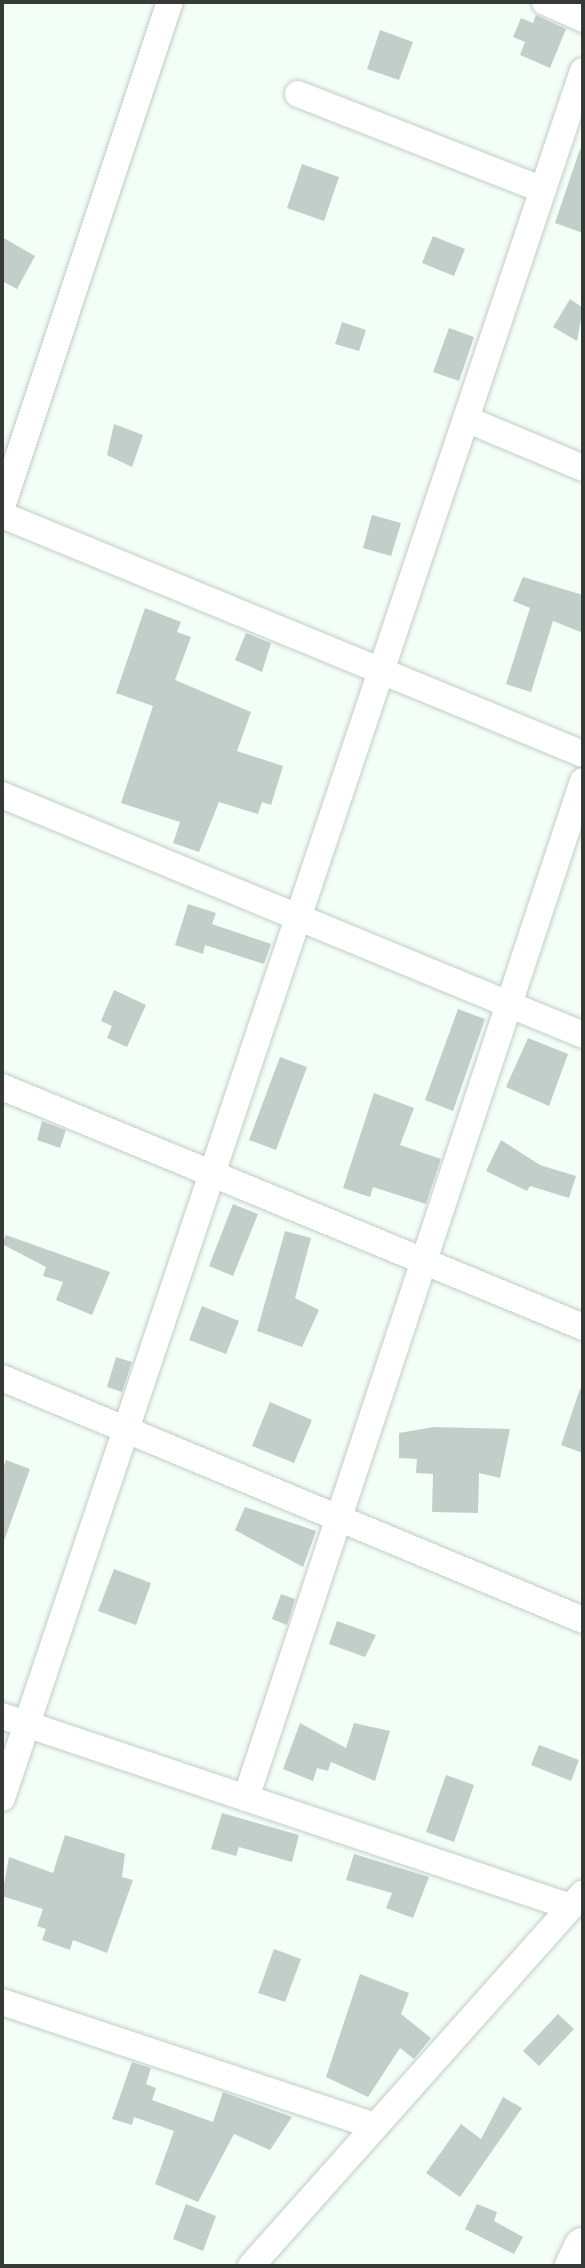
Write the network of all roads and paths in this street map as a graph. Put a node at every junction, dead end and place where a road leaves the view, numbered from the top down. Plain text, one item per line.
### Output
1 (170, 2) edge
2 (545, 2) edge
3 (583, 19) edge
4 (583, 71) edge
5 (298, 94) dead end
6 (543, 190) junction
7 (466, 419) junction
8 (583, 468) edge
9 (2, 506) edge
10 (2, 515) edge
11 (382, 671) junction
12 (583, 754) edge
13 (583, 781) edge
14 (2, 795) edge
15 (299, 917) junction
16 (509, 1004) junction
17 (583, 1035) edge
18 (2, 1087) edge
19 (213, 1174) junction
20 (424, 1261) junction
21 (583, 1327) edge
22 (2, 1378) edge
23 (126, 1429) junction
24 (339, 1518) junction
25 (583, 1620) edge
26 (14, 1720) edge
27 (2, 1798) edge
28 (246, 1798) junction
29 (577, 1900) edge
30 (2, 2002) edge
31 (375, 2126) junction
32 (583, 2247) edge
33 (251, 2266) edge
34 (574, 2266) edge

1 - 9 street
2 - 3 street
4 - 6 street
5 - 6 street
6 - 7 street
7 - 8 street
7 - 11 street
10 - 11 street
11 - 12 street
11 - 15 street
13 - 16 street
14 - 15 street
15 - 16 street
15 - 19 street
16 - 17 street
16 - 20 street
18 - 19 street
19 - 20 street
19 - 23 street
20 - 21 street
20 - 24 street
22 - 23 street
23 - 24 street
23 - 26 street
24 - 25 street
24 - 28 street
26 - 27 street
26 - 28 street
28 - 29 street
29 - 31 street
30 - 31 street
31 - 33 street
32 - 34 main road

